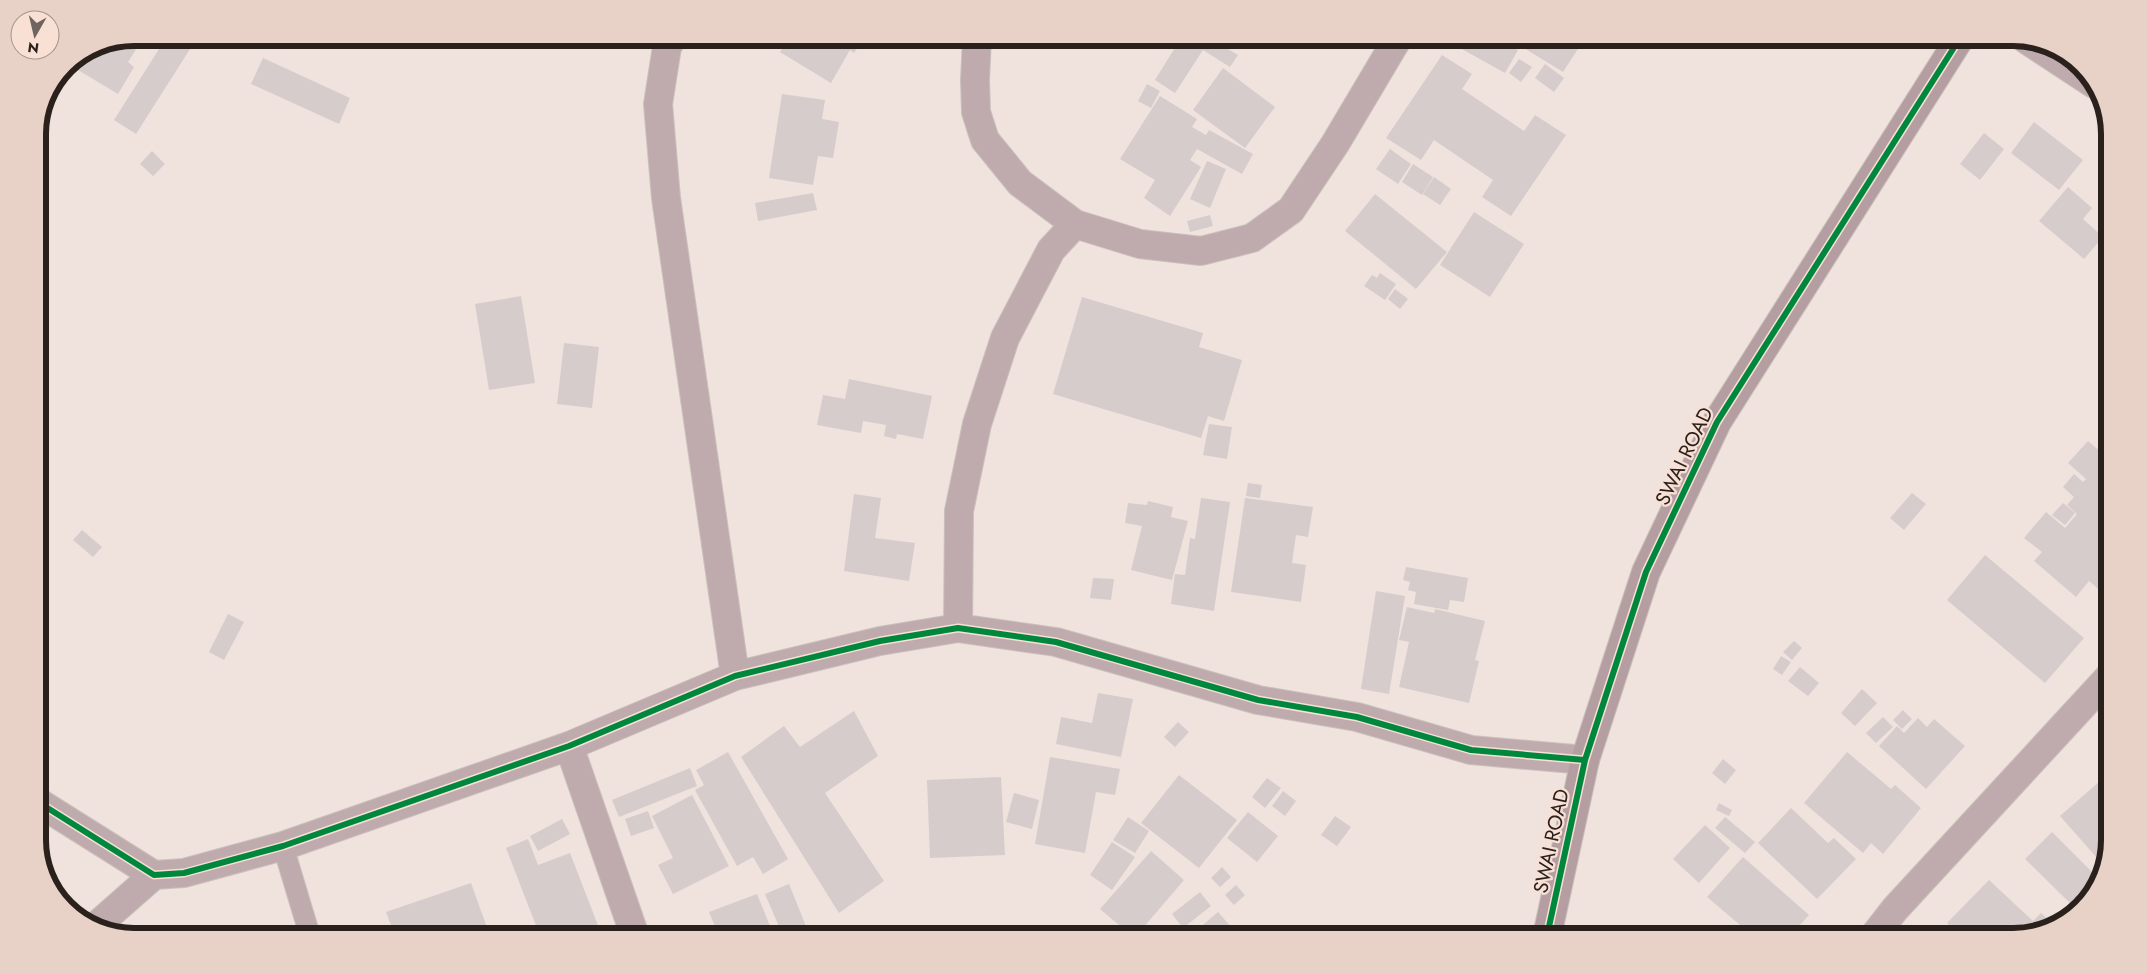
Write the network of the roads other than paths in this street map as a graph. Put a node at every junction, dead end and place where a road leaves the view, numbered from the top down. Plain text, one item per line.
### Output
1 (668, 46) edge
2 (976, 46) edge
3 (1393, 46) edge
4 (1955, 46) edge
5 (2049, 54) edge
6 (2074, 71) edge
7 (1075, 224) junction
8 (958, 628) junction
9 (735, 676) junction
10 (2101, 686) edge
11 (568, 746) junction
12 (1585, 760) junction
13 (46, 807) edge
14 (283, 846) junction
15 (154, 875) junction
16 (102, 921) edge
17 (308, 928) edge
18 (632, 928) edge
19 (1549, 928) edge
20 (1880, 928) edge

1 - 9 street
2 - 7 street
3 - 7 street
4 - 12 street, SWAI ROAD
5 - 6 street
7 - 8 street
8 - 9 street
8 - 12 street
9 - 11 street
10 - 20 street
11 - 14 street
11 - 18 street
12 - 19 street, SWAI ROAD
13 - 15 street
14 - 15 street
14 - 17 lane
15 - 16 street

